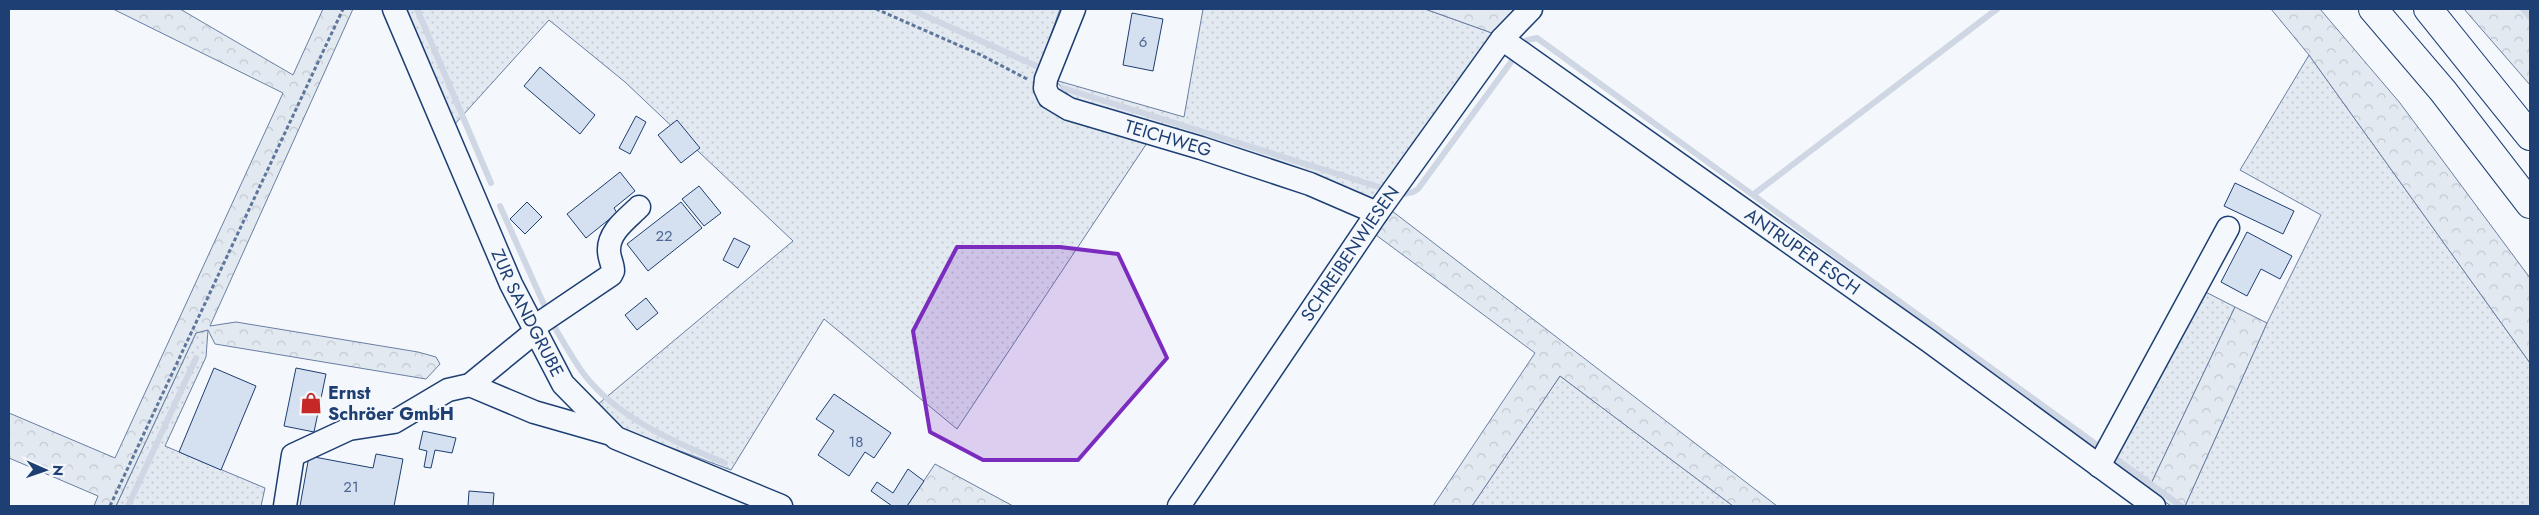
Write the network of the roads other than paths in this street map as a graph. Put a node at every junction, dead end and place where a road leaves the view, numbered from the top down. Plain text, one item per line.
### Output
1 (394, 9) edge
2 (1074, 9) edge
3 (1531, 9) edge
4 (2373, 9) edge
5 (2428, 9) edge
6 (1502, 39) junction
7 (2530, 136) edge
8 (2530, 204) edge
9 (639, 207) dead end
10 (1377, 213) junction
11 (2228, 228) dead end
12 (535, 329) junction
13 (470, 385) junction
14 (568, 389) junction
15 (552, 417) junction
16 (612, 434) junction
17 (2099, 466) junction
18 (285, 506) edge
19 (781, 506) edge
20 (1179, 506) edge
21 (2154, 506) edge

1 - 12 street, ZUR SANDGRUBE
2 - 10 street, TEICHWEG
3 - 6 street, SCHREIBENWIESEN
4 - 8 highway
5 - 7 highway
6 - 10 street, SCHREIBENWIESEN
6 - 17 street, ANTRUPER ESCH
9 - 12 street
10 - 20 street, SCHREIBENWIESEN
11 - 17 street
12 - 13 street
12 - 14 street, ZUR SANDGRUBE
13 - 15 street
13 - 18 street
14 - 15 street
14 - 16 street, ZUR SANDGRUBE
15 - 16 street
16 - 19 street, ZUR SANDGRUBE
17 - 21 street, ANTRUPER ESCH

